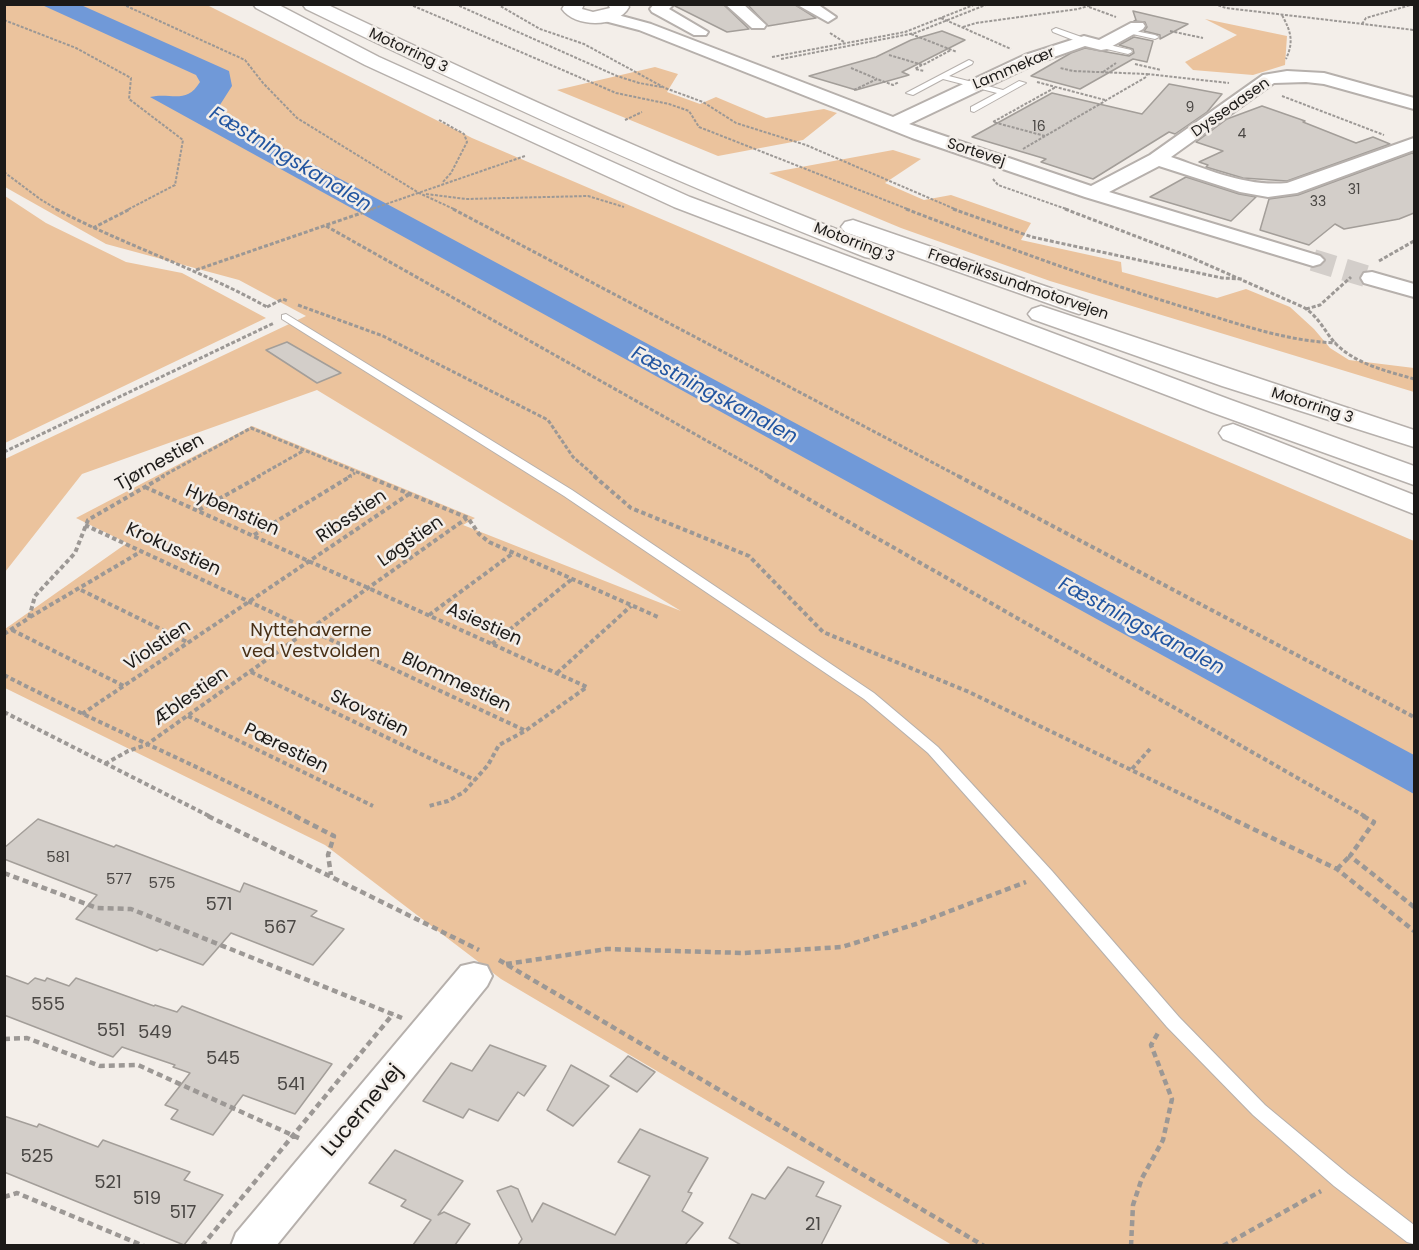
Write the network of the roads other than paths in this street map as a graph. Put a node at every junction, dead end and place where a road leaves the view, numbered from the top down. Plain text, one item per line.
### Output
1 (262, 4) edge
2 (310, 4) edge
3 (575, 4) edge
4 (666, 4) edge
5 (733, 4) edge
6 (804, 4) edge
7 (615, 8) edge
8 (828, 17) dead end
9 (758, 25) dead end
10 (1132, 28) joint
11 (1056, 30) dead end
12 (1155, 37) dead end
13 (1084, 41) junction
14 (717, 42) dead end
15 (1101, 45) junction
16 (1128, 52) dead end
17 (969, 62) dead end
18 (942, 76) junction
19 (1022, 83) dead end
20 (976, 85) junction
21 (910, 93) dead end
22 (1005, 93) junction
23 (1414, 104) edge
24 (974, 110) dead end
25 (558, 119) junction
26 (893, 124) junction
27 (1413, 145) edge
28 (1157, 159) junction
29 (1092, 193) junction
30 (1312, 260) tunnel mouth
31 (849, 266) junction
32 (1371, 278) tunnel mouth
33 (1414, 291) edge
34 (286, 317) road end
35 (1414, 415) edge
36 (1414, 439) edge
37 (1414, 476) edge
38 (1414, 505) edge
39 (474, 976) road end
40 (1414, 1236) edge
41 (251, 1245) edge

1 - 31 main road, Motorring 3
2 - 25 main road, Motorring 3
3 - 7 main road
4 - 14 street
5 - 9 street
6 - 8 street
7 - 26 street, Sortevej
10 - 12 lane
10 - 15 street
11 - 13 lane
13 - 15 street
13 - 20 street, Lammekær
15 - 16 lane
17 - 18 lane
18 - 20 lane
18 - 21 lane
19 - 22 lane
20 - 22 lane
20 - 26 street, Lammekær
22 - 24 lane
23 - 28 street, Dysseaasen
25 - 35 main road, Frederikssundmotorvejen
25 - 36 main road, Motorring 3
26 - 29 street, Sortevej
27 - 28 street
28 - 29 street, Dysseaasen
29 - 30 street, Sortevej
31 - 37 main road
31 - 38 main road
32 - 33 street
34 - 40 lane
39 - 41 street, Lucernevej

